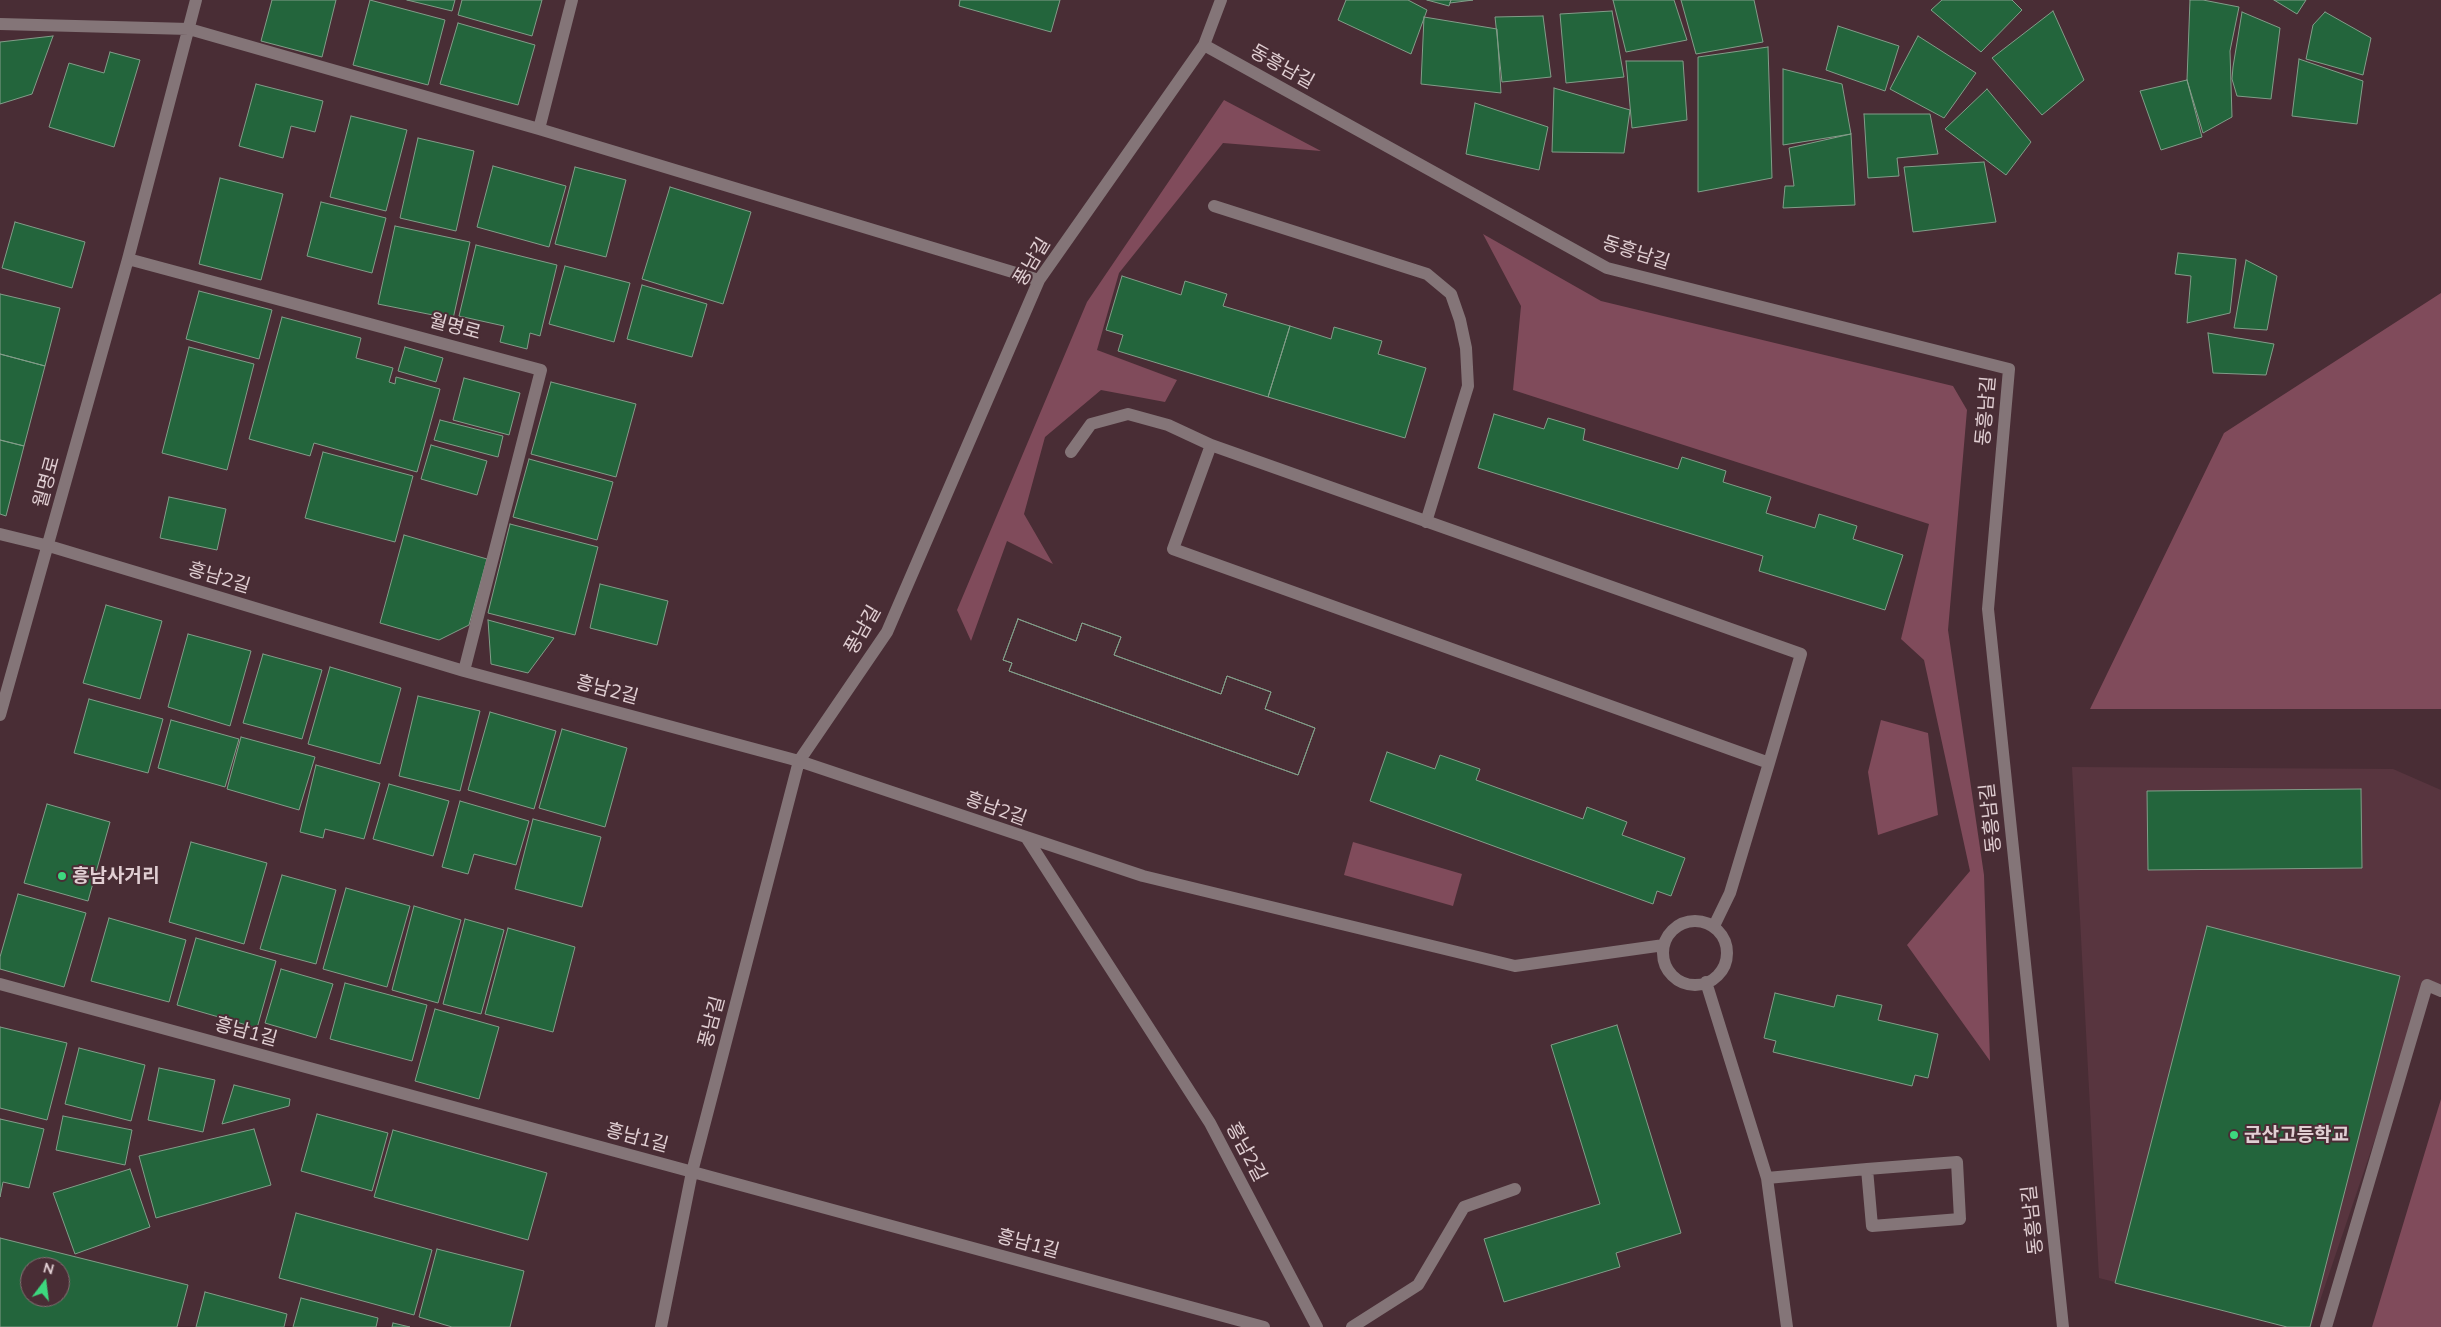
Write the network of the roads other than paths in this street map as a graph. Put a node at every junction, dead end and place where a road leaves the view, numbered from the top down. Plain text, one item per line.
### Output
1 (196, 0) edge
2 (572, 0) edge
3 (1220, 0) edge
4 (0, 24) edge
5 (189, 29) junction
6 (1204, 45) junction
7 (538, 129) junction
8 (1214, 206) dead end
9 (128, 259) junction
10 (1039, 280) junction
11 (1211, 445) junction
12 (1071, 452) dead end
13 (1426, 522) junction
14 (0, 534) edge
15 (49, 546) junction
16 (464, 671) junction
17 (0, 715) edge
18 (799, 762) junction
19 (1769, 763) junction
20 (1026, 838) junction
21 (1714, 926) junction
22 (1664, 946) junction
23 (1706, 982) junction
24 (0, 984) edge
25 (2441, 991) edge
26 (1867, 1169) junction
27 (692, 1172) junction
28 (1767, 1178) junction
29 (1515, 1189) dead end
30 (661, 1327) edge
31 (1264, 1327) edge
32 (1317, 1327) edge
33 (1352, 1327) edge
34 (1787, 1327) edge
35 (2063, 1327) edge
36 (2326, 1327) edge

1 - 5 street, 월명로
2 - 7 street
3 - 6 street, 풍남길
4 - 5 street
5 - 7 street
5 - 9 street, 월명로
6 - 10 street, 풍남길
6 - 35 street, 동흥남길
7 - 10 street
8 - 13 street
9 - 15 street, 월명로
9 - 16 street, 월명로
10 - 18 street, 풍남길
11 - 12 street
11 - 13 street
11 - 19 street
13 - 19 street
14 - 15 street, 흥남2길
15 - 16 street, 흥남2길
15 - 17 street, 월명로
16 - 18 street, 흥남2길
18 - 20 street, 흥남2길
18 - 27 street, 풍남길
19 - 21 street
20 - 22 street
20 - 32 street, 흥남2길
21 - 22 street
21 - 23 street
22 - 23 street
23 - 28 street
24 - 27 street, 흥남1길
25 - 36 street
26 - 26 street
26 - 28 street
27 - 30 street, 풍남길
27 - 31 street, 흥남1길
28 - 34 street
29 - 33 street

